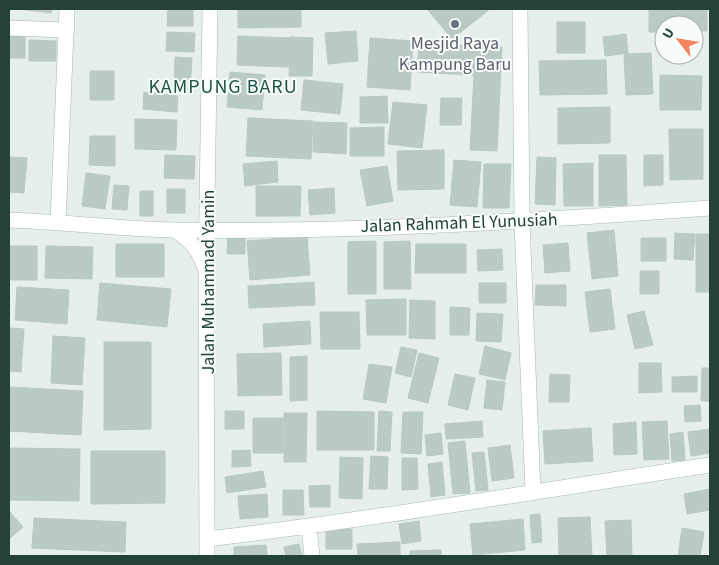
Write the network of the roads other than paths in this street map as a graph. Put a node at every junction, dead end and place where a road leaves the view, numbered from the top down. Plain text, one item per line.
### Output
1 (67, 9) edge
2 (210, 9) edge
3 (520, 9) edge
4 (9, 28) edge
5 (67, 30) junction
6 (710, 208) edge
7 (9, 220) edge
8 (58, 222) junction
9 (522, 222) junction
10 (208, 229) junction
11 (174, 230) junction
12 (206, 272) junction
13 (710, 465) edge
14 (533, 492) junction
15 (310, 527) junction
16 (207, 539) junction
17 (207, 556) edge
18 (312, 556) edge

1 - 5 street
2 - 10 street, Jalan Muhammad Yamin
3 - 9 street
4 - 5 street
5 - 8 street
6 - 9 street, Jalan Rahmah El Yunusiah
7 - 8 street, Jalan Rahmah El Yunusiah
8 - 11 street, Jalan Rahmah El Yunusiah
9 - 10 street, Jalan Rahmah El Yunusiah
9 - 14 street
10 - 11 street, Jalan Rahmah El Yunusiah
10 - 12 street, Jalan Muhammad Yamin
11 - 12 street
12 - 16 street, Jalan Muhammad Yamin
13 - 14 street
14 - 15 street
15 - 16 street
15 - 18 street
16 - 17 street, Jalan Muhammad Yamin

